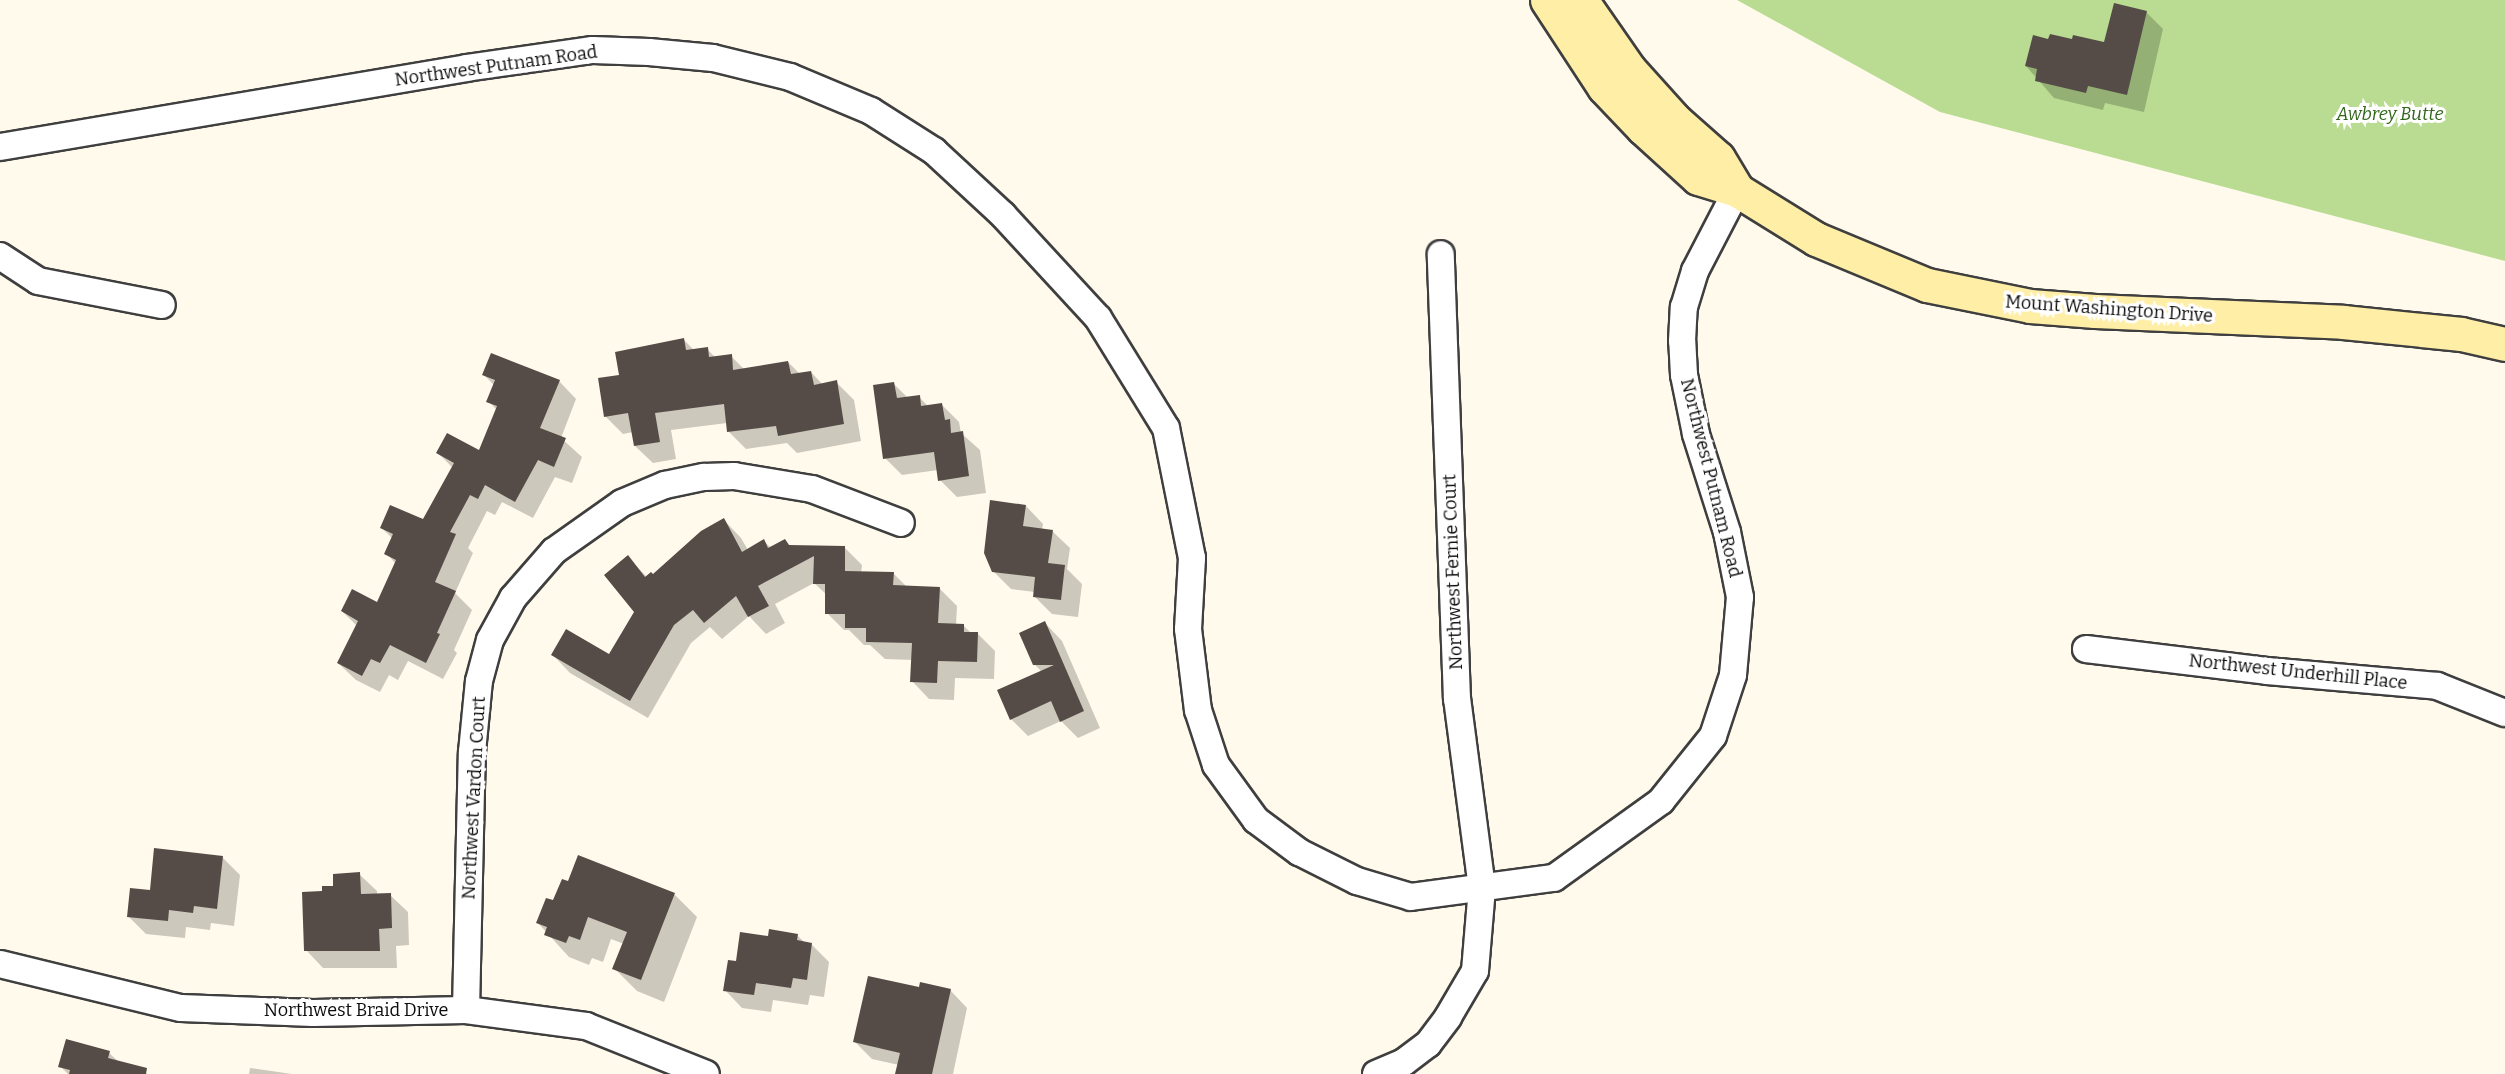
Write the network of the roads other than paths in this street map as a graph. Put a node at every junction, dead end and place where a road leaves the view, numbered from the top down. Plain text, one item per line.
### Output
1 (1547, 0) edge
2 (1581, 0) edge
3 (0, 147) edge
4 (1737, 190) junction
5 (1441, 254) dead end
6 (0, 256) edge
7 (162, 304) dead end
8 (2505, 344) edge
9 (901, 523) dead end
10 (2086, 649) dead end
11 (2505, 713) edge
12 (1482, 888) junction
13 (0, 964) edge
14 (466, 1010) junction
15 (706, 1074) edge
16 (1376, 1074) edge

1 - 4 main road, Mount Washington Drive
2 - 4 main road, Mount Washington Drive
3 - 12 street, Northwest Putnam Road
4 - 8 main road, Mount Washington Drive
4 - 12 street, Northwest Putnam Road
5 - 12 street, Northwest Fernie Court
6 - 7 street
9 - 14 street, Northwest Vardon Court
10 - 11 street, Northwest Underhill Place
12 - 16 street, Northwest Fernie Court
13 - 14 street, Northwest Braid Drive
14 - 15 street, Northwest Braid Drive

